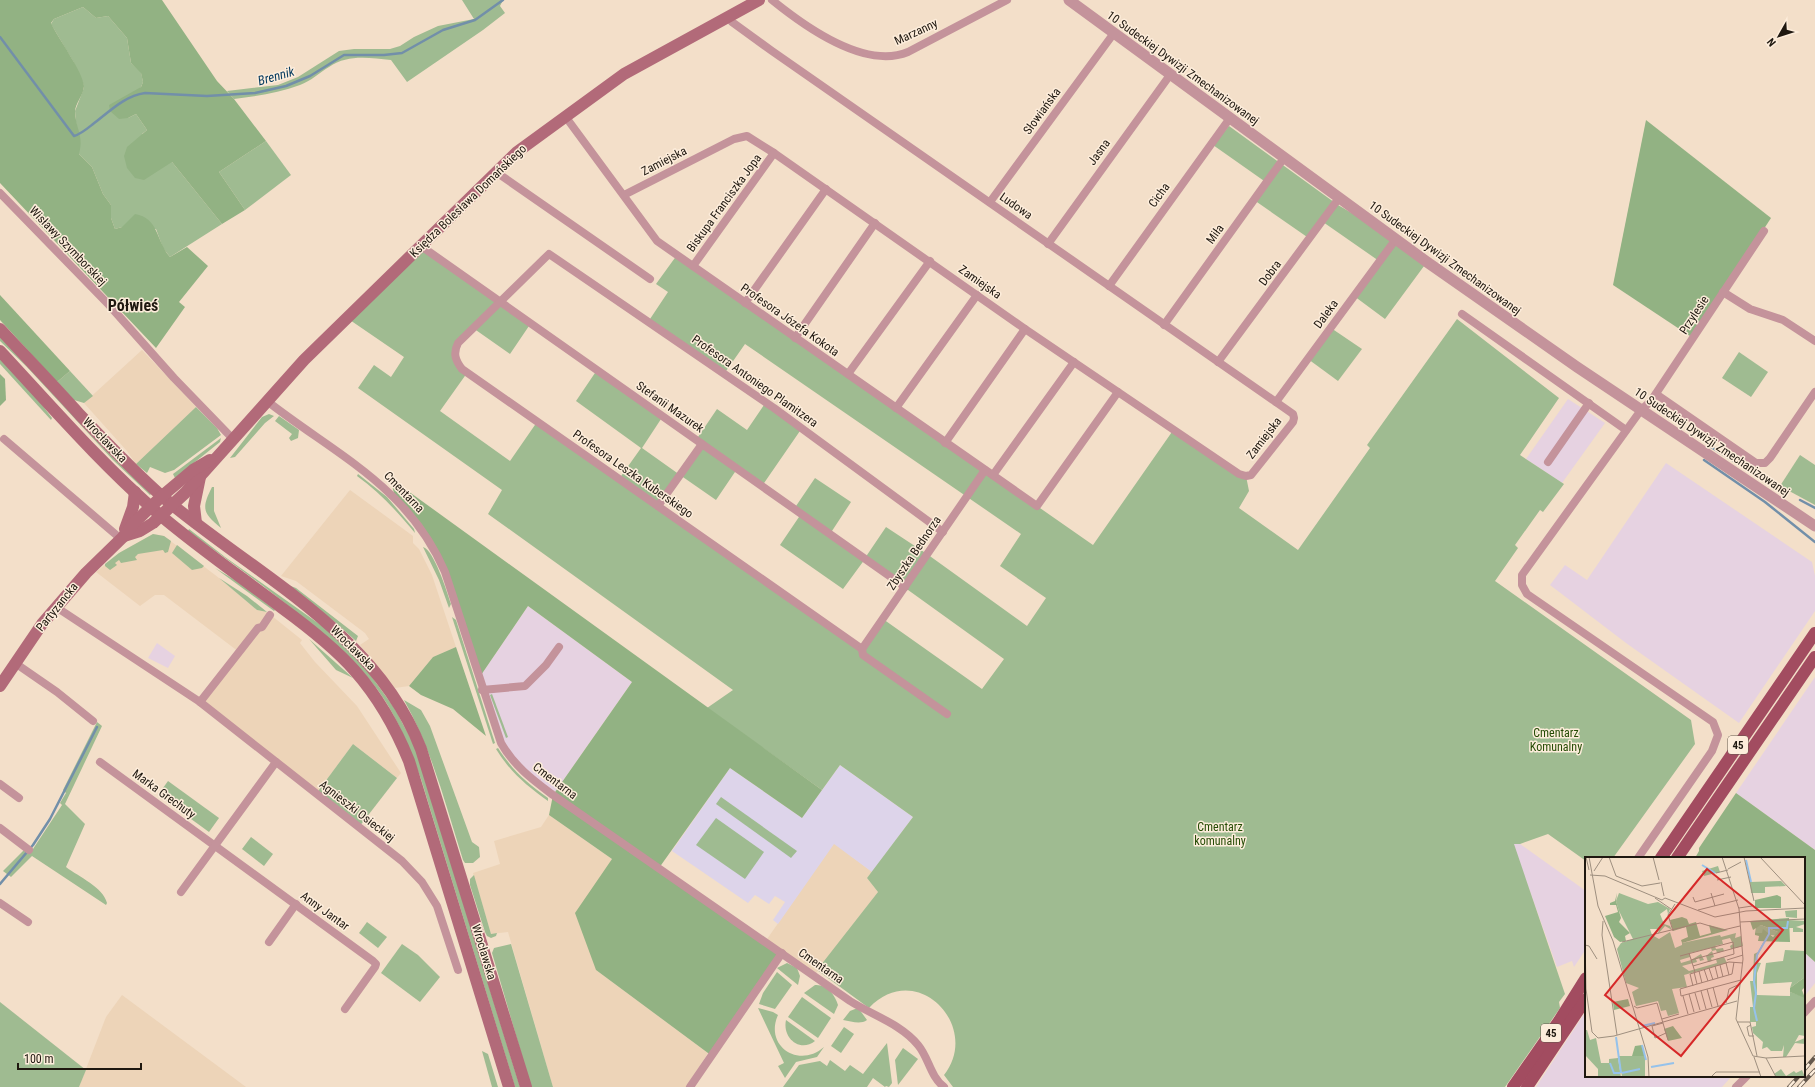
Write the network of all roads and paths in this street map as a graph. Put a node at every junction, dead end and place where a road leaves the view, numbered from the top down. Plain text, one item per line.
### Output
1 (759, 0) edge
2 (772, 0) edge
3 (1007, 0) edge
4 (1069, 0) edge
5 (728, 17) junction
6 (1114, 33) junction
7 (1170, 75) junction
8 (566, 116) junction
9 (1230, 118) junction
10 (774, 153) junction
11 (1284, 158) junction
12 (496, 172) junction
13 (826, 189) junction
14 (0, 193) edge
15 (624, 195) junction
16 (1340, 198) junction
17 (990, 202) junction
18 (875, 223) junction
19 (1764, 230) dead end
20 (1396, 239) junction
21 (1048, 244) junction
22 (421, 246) junction
23 (549, 254) joint
24 (930, 261) junction
25 (693, 266) junction
26 (650, 280) dead end
27 (1109, 286) junction
28 (1724, 292) junction
29 (977, 295) junction
30 (500, 302) junction
31 (745, 303) junction
32 (1462, 314) dead end
33 (1164, 325) junction
34 (0, 329) edge
35 (1025, 329) junction
36 (795, 338) junction
37 (1815, 341) edge
38 (0, 351) edge
39 (1074, 362) junction
40 (1218, 362) junction
41 (848, 374) junction
42 (1118, 392) junction
43 (1815, 392) edge
44 (1656, 394) junction
45 (267, 401) junction
46 (1276, 402) junction
47 (1589, 403) junction
48 (896, 408) junction
49 (1641, 410) junction
50 (1292, 414) joint
51 (1626, 430) junction
52 (4, 439) dead end
53 (233, 439) junction
54 (945, 443) junction
55 (702, 444) junction
56 (219, 454) junction
57 (1548, 462) dead end
58 (985, 470) junction
59 (992, 475) junction
60 (200, 477) junction
61 (135, 492) junction
62 (162, 496) junction
63 (172, 505) junction
64 (658, 506) junction
65 (151, 507) junction
66 (161, 516) junction
67 (196, 523) junction
68 (1815, 526) edge
69 (943, 532) junction
70 (122, 537) junction
71 (905, 587) junction
72 (56, 607) junction
73 (270, 615) dead end
74 (1815, 633) edge
75 (559, 647) dead end
76 (862, 649) junction
77 (1815, 657) edge
78 (15, 663) junction
79 (4, 673) edge
80 (0, 686) edge
81 (482, 690) junction
82 (200, 702) junction
83 (947, 714) dead end
84 (93, 721) dead end
85 (100, 762) dead end
86 (276, 762) junction
87 (0, 784) edge
88 (19, 798) dead end
89 (0, 828) edge
90 (215, 846) junction
91 (29, 850) dead end
92 (1639, 857) edge
93 (1662, 857) edge
94 (1679, 857) edge
95 (181, 892) dead end
96 (0, 903) edge
97 (296, 904) junction
98 (28, 922) dead end
99 (269, 942) dead end
100 (782, 953) junction
101 (458, 970) dead end
102 (1585, 980) edge
103 (1585, 1000) edge
104 (1815, 1001) edge
105 (345, 1009) dead end
106 (1805, 1012) edge
107 (1746, 1077) edge
108 (509, 1087) edge
109 (526, 1087) edge
110 (690, 1087) edge
111 (944, 1087) edge
112 (1513, 1087) edge
113 (1527, 1087) edge
114 (1736, 1087) edge

1 - 5 main road, Księdza Bolesława Domańskiego
2 - 3 street, Marzanny
4 - 6 street, 10 Sudeckiej Dywizji Zmechanizowanej
5 - 8 main road, Księdza Bolesława Domańskiego
5 - 17 street, Ludowa
6 - 7 street, 10 Sudeckiej Dywizji Zmechanizowanej
6 - 17 street, Słowiańska
7 - 9 street, 10 Sudeckiej Dywizji Zmechanizowanej
7 - 21 street, Jasna
8 - 12 main road, Księdza Bolesława Domańskiego
8 - 15 street, Profesora Józefa Kokota
9 - 11 street, 10 Sudeckiej Dywizji Zmechanizowanej
9 - 27 street, Cicha
10 - 13 street, Zamiejska
10 - 15 street, Zamiejska
10 - 25 street, Biskupa Franciszka Jopa
11 - 16 street, 10 Sudeckiej Dywizji Zmechanizowanej
11 - 33 street, Miła
12 - 22 main road, Księdza Bolesława Domańskiego
12 - 26 street
13 - 18 street, Zamiejska
13 - 31 street
14 - 53 street, Wisławy Szymborskiej
15 - 25 street, Profesora Józefa Kokota
16 - 20 street, 10 Sudeckiej Dywizji Zmechanizowanej
16 - 40 street, Dobra
17 - 21 street, Ludowa
18 - 24 street, Zamiejska
18 - 36 street
19 - 28 street, Przylesie
20 - 46 street, Daleka
20 - 49 street, 10 Sudeckiej Dywizji Zmechanizowanej
21 - 27 street, Ludowa
22 - 30 street, Stefanii Mazurek
22 - 45 main road, Księdza Bolesława Domańskiego
23 - 30 street, Profesora Leszka Kuberskiego
23 - 69 street, Profesora Antoniego Plamitzera
24 - 29 street, Zamiejska
24 - 41 street
25 - 31 street, Profesora Józefa Kokota
27 - 33 street, Ludowa
28 - 37 street
28 - 44 street, Przylesie
29 - 35 street, Zamiejska
29 - 48 street
30 - 55 street, Stefanii Mazurek
30 - 64 street, Profesora Leszka Kuberskiego
31 - 36 street, Profesora Józefa Kokota
32 - 47 street
33 - 40 street, Ludowa
34 - 62 main road, Wrocławska
35 - 39 street, Zamiejska
35 - 54 street
36 - 41 street, Profesora Józefa Kokota
38 - 61 main road, Wrocławska
39 - 42 street, Zamiejska
39 - 59 street
40 - 46 street, Ludowa
41 - 48 street, Profesora Józefa Kokota
42 - 50 street, Zamiejska
42 - 59 street, Profesora Józefa Kokota
43 - 44 street
44 - 49 street, Przylesie
45 - 53 main road, Księdza Bolesława Domańskiego
45 - 81 street, Cmentarna
46 - 50 street, Ludowa
47 - 51 street
47 - 57 street
48 - 54 street, Profesora Józefa Kokota
49 - 51 street, Przylesie
49 - 68 street, 10 Sudeckiej Dywizji Zmechanizowanej
51 - 92 street, Przylesie
52 - 70 street
53 - 56 main road, Księdza Bolesława Domańskiego
54 - 58 street, Profesora Józefa Kokota
55 - 64 street
55 - 71 street, Stefanii Mazurek
56 - 60 main road, Księdza Bolesława Domańskiego
56 - 62 main road, Księdza Bolesława Domańskiego
58 - 59 street, Profesora Józefa Kokota
58 - 69 street, Zbyszka Bednorza
60 - 63 main road, Księdza Bolesława Domańskiego
60 - 67 main road
61 - 65 main road, Wrocławska
61 - 70 main road
62 - 63 main road, Wrocławska
62 - 65 main road, Księdza Bolesława Domańskiego
63 - 66 main road, Księdza Bolesława Domańskiego
63 - 67 main road, Wrocławska
64 - 76 street, Profesora Leszka Kuberskiego
65 - 66 main road, Wrocławska
65 - 70 main road, Partyzancka
66 - 70 main road, Partyzancka
66 - 108 main road, Wrocławska
67 - 109 main road, Wrocławska
69 - 71 street, Zbyszka Bednorza
70 - 72 main road, Partyzancka
71 - 76 street, Zbyszka Bednorza
72 - 78 main road, Partyzancka
72 - 82 street, Agnieszki Osieckiej
73 - 82 street
74 - 93 main road, 45
75 - 81 street
76 - 83 street, Profesora Leszka Kuberskiego
77 - 94 main road, 45
78 - 79 main road, Partyzancka
78 - 84 street
79 - 80 main road, Partyzancka
81 - 100 street, Cmentarna
82 - 86 street, Agnieszki Osieckiej
85 - 90 street, Marka Grechuty
86 - 90 street
86 - 101 street, Agnieszki Osieckiej
87 - 88 street
89 - 91 street
90 - 95 street
90 - 97 street, Anny Jantar
96 - 98 street
97 - 99 street
97 - 105 street, Anny Jantar
100 - 110 street
100 - 111 street, Cmentarna
102 - 112 main road, 45
103 - 113 main road, 45
104 - 106 street
107 - 114 street

